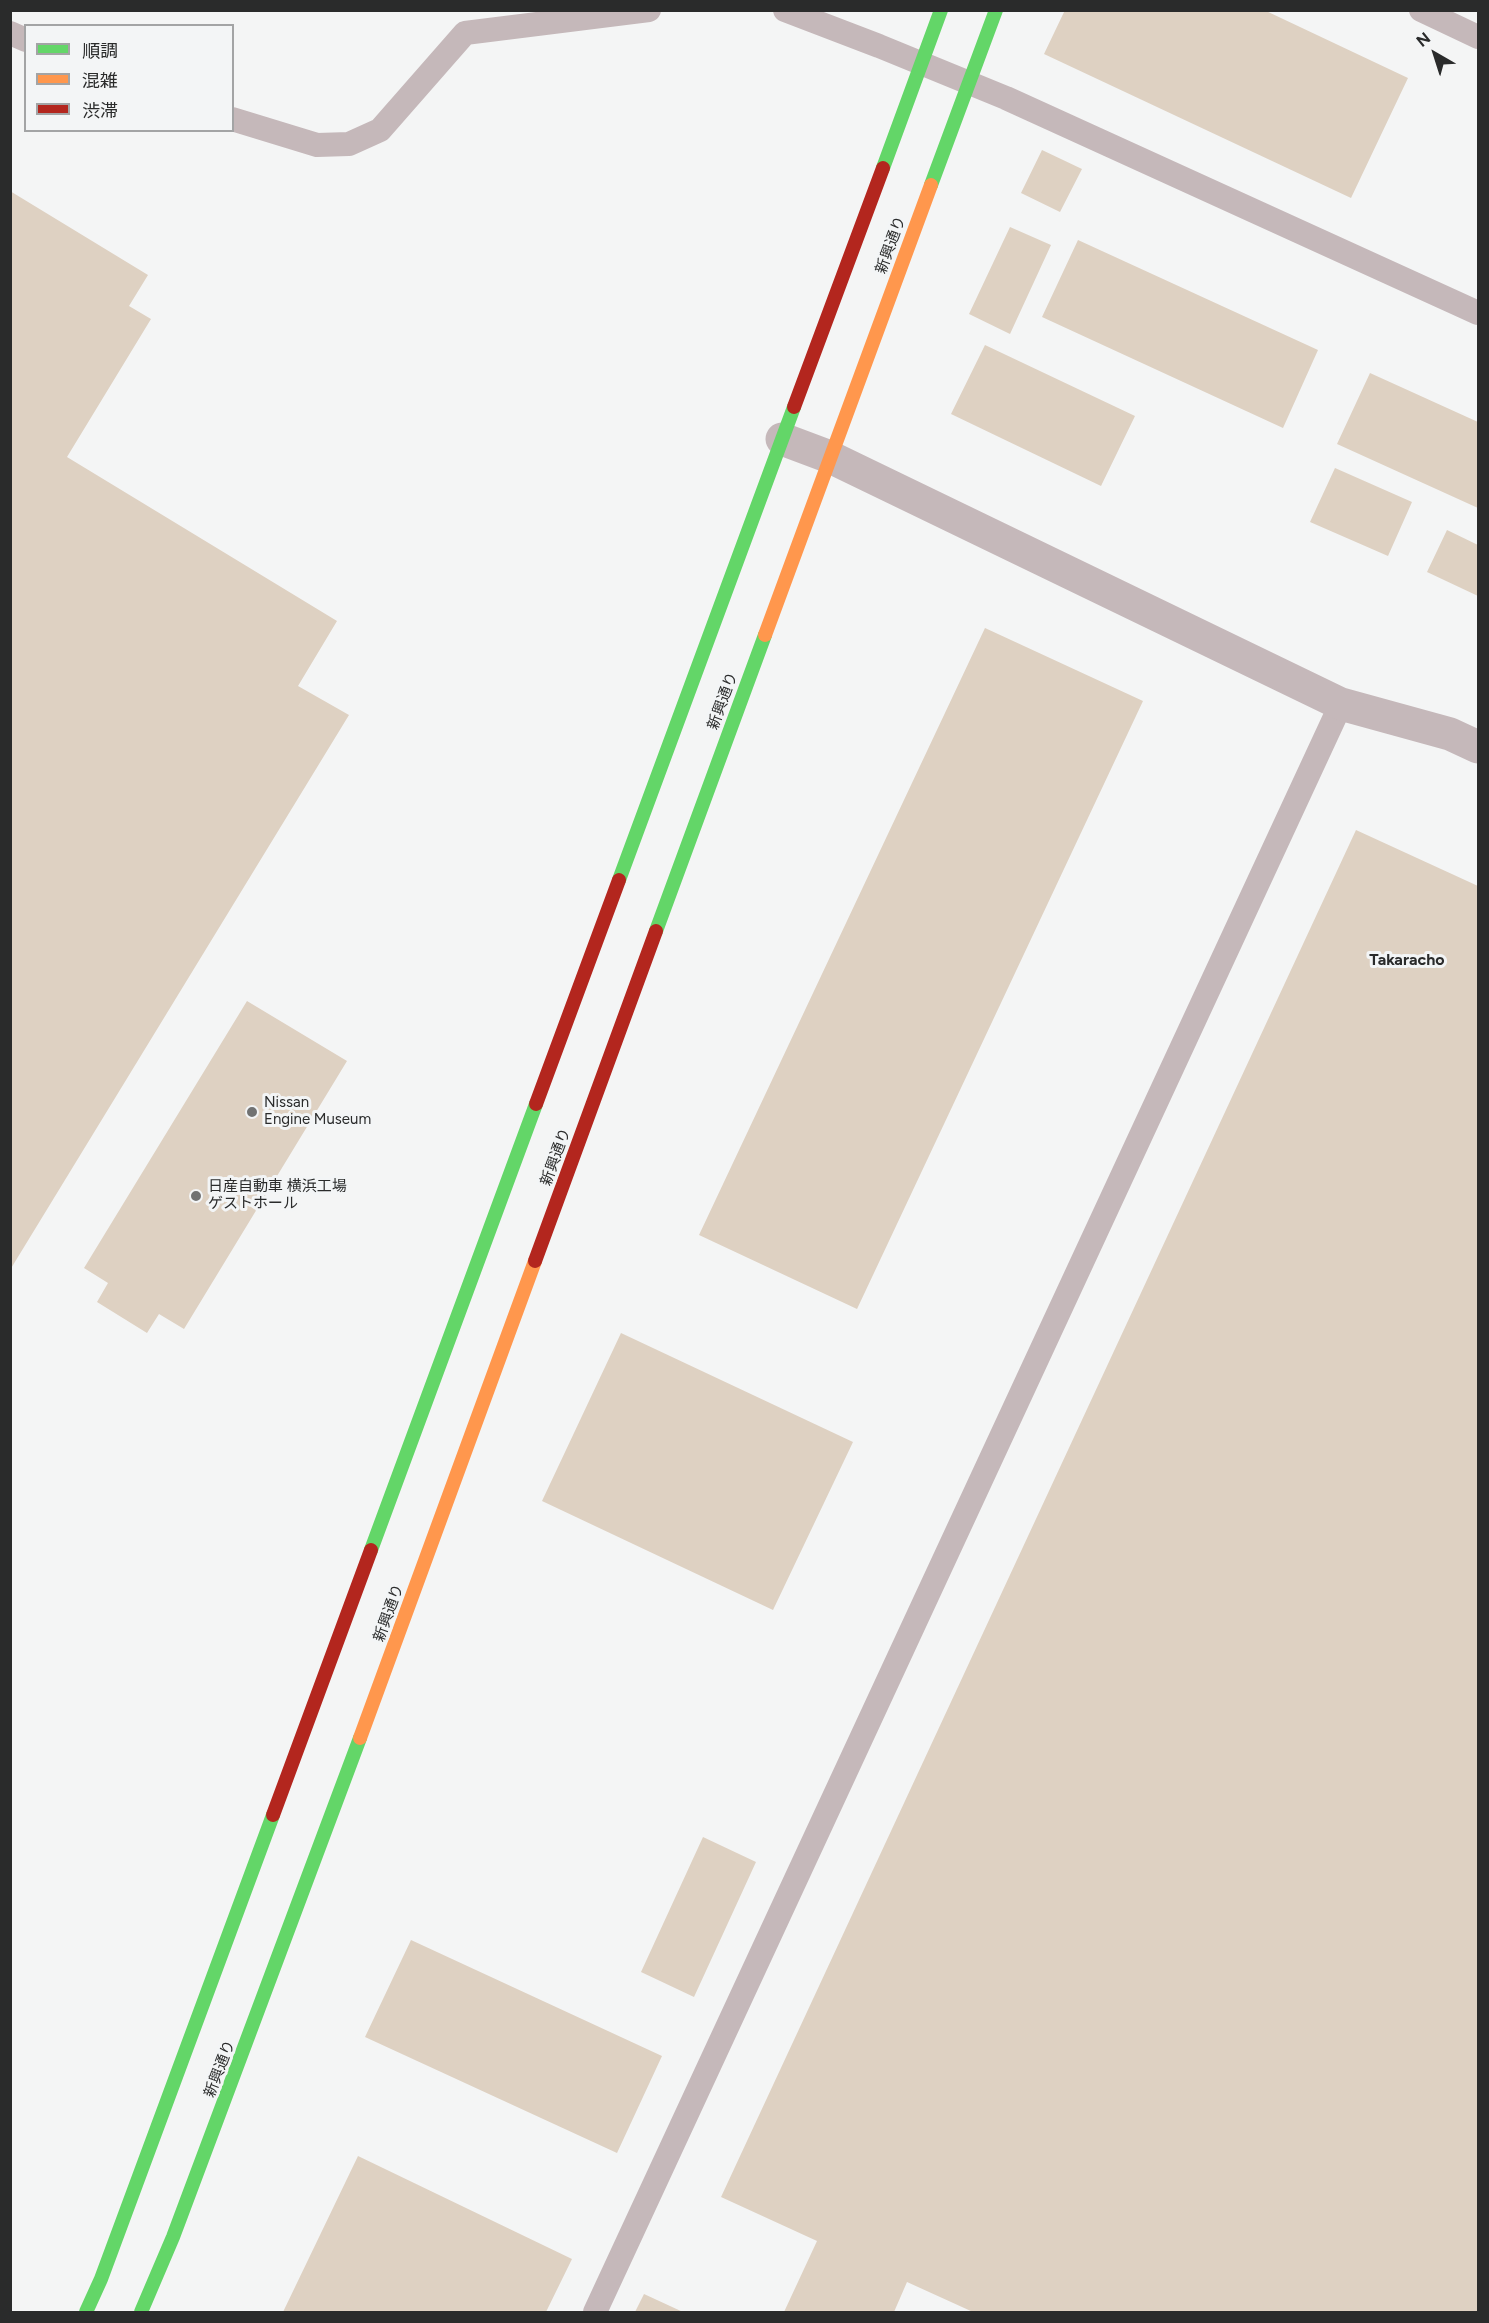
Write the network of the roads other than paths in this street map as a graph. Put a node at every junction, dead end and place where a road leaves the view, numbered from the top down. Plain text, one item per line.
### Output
1 (649, 10) edge
2 (785, 10) edge
3 (941, 10) edge
4 (996, 10) edge
5 (1421, 10) edge
6 (10, 33) edge
7 (1479, 38) edge
8 (24, 39) edge
9 (922, 63) junction
10 (970, 82) junction
11 (234, 120) edge
12 (1479, 313) edge
13 (782, 440) junction
14 (830, 458) junction
15 (1341, 704) junction
16 (1479, 747) edge
17 (86, 2313) edge
18 (141, 2313) edge
19 (595, 2313) edge

1 - 11 lane
2 - 9 lane
3 - 9 street
4 - 10 street, 新興通り
5 - 7 lane
6 - 8 lane
9 - 10 lane
9 - 13 street
10 - 12 lane
10 - 14 street, 新興通り
13 - 14 street
13 - 17 street
14 - 15 street
14 - 18 street, 新興通り
15 - 16 street
15 - 19 lane

